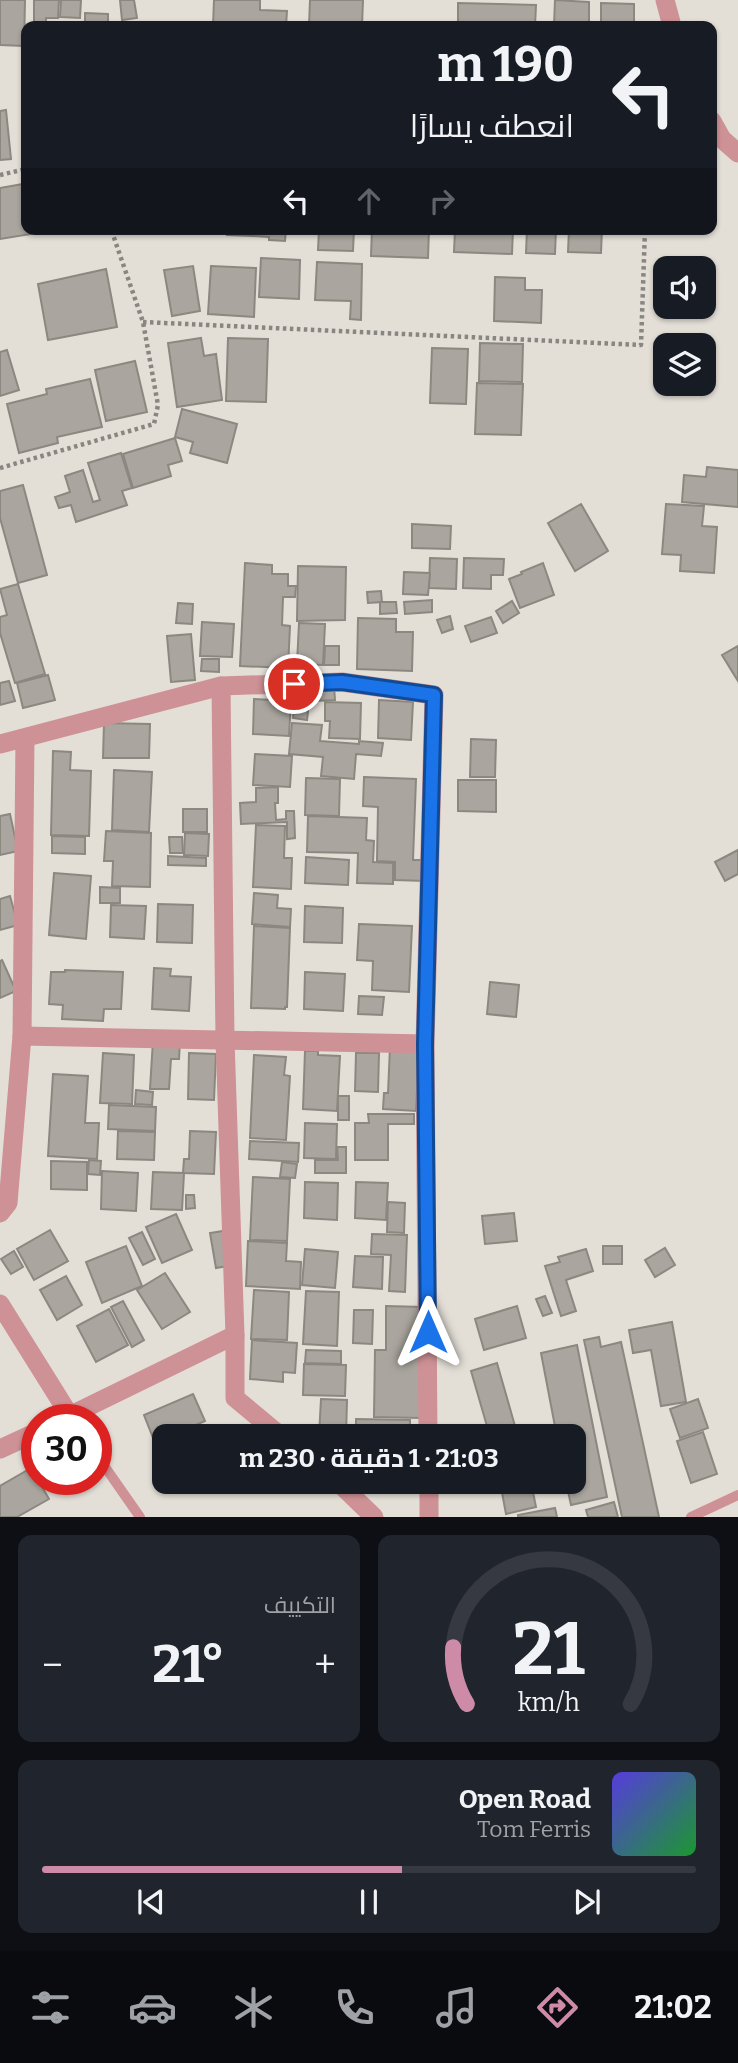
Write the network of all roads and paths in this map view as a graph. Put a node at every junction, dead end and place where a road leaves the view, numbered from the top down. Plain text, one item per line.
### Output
1 (665, 0) edge
2 (671, 21) edge
3 (717, 130) edge
4 (738, 153) edge
5 (21, 170) edge
6 (0, 175) edge
7 (113, 235) edge
8 (645, 235) edge
9 (143, 321) junction
10 (0, 468) edge
11 (222, 686) junction
12 (25, 738) junction
13 (0, 744) edge
14 (22, 1035) junction
15 (225, 1040) junction
16 (425, 1044) junction
17 (0, 1213) edge
18 (0, 1304) edge
19 (235, 1335) junction
20 (60, 1404) edge
21 (96, 1404) edge
22 (266, 1424) edge
23 (428, 1424) edge
24 (21, 1439) edge
25 (0, 1449) edge
26 (112, 1477) edge
27 (350, 1494) edge
28 (429, 1494) edge
29 (738, 1494) edge
30 (140, 1517) edge
31 (374, 1517) edge
32 (429, 1517) edge
33 (691, 1517) edge

1 - 2 street
3 - 4 street
5 - 6 path
7 - 9 path
8 - 9 path
9 - 10 path
11 - 12 street
11 - 15 street
11 - 16 street
12 - 13 street
12 - 14 street
14 - 15 street
14 - 17 street
15 - 16 street
15 - 19 street
16 - 23 street
18 - 20 street
19 - 21 street
19 - 22 street
24 - 25 street
26 - 30 lane
27 - 31 street
28 - 32 street
29 - 33 lane

